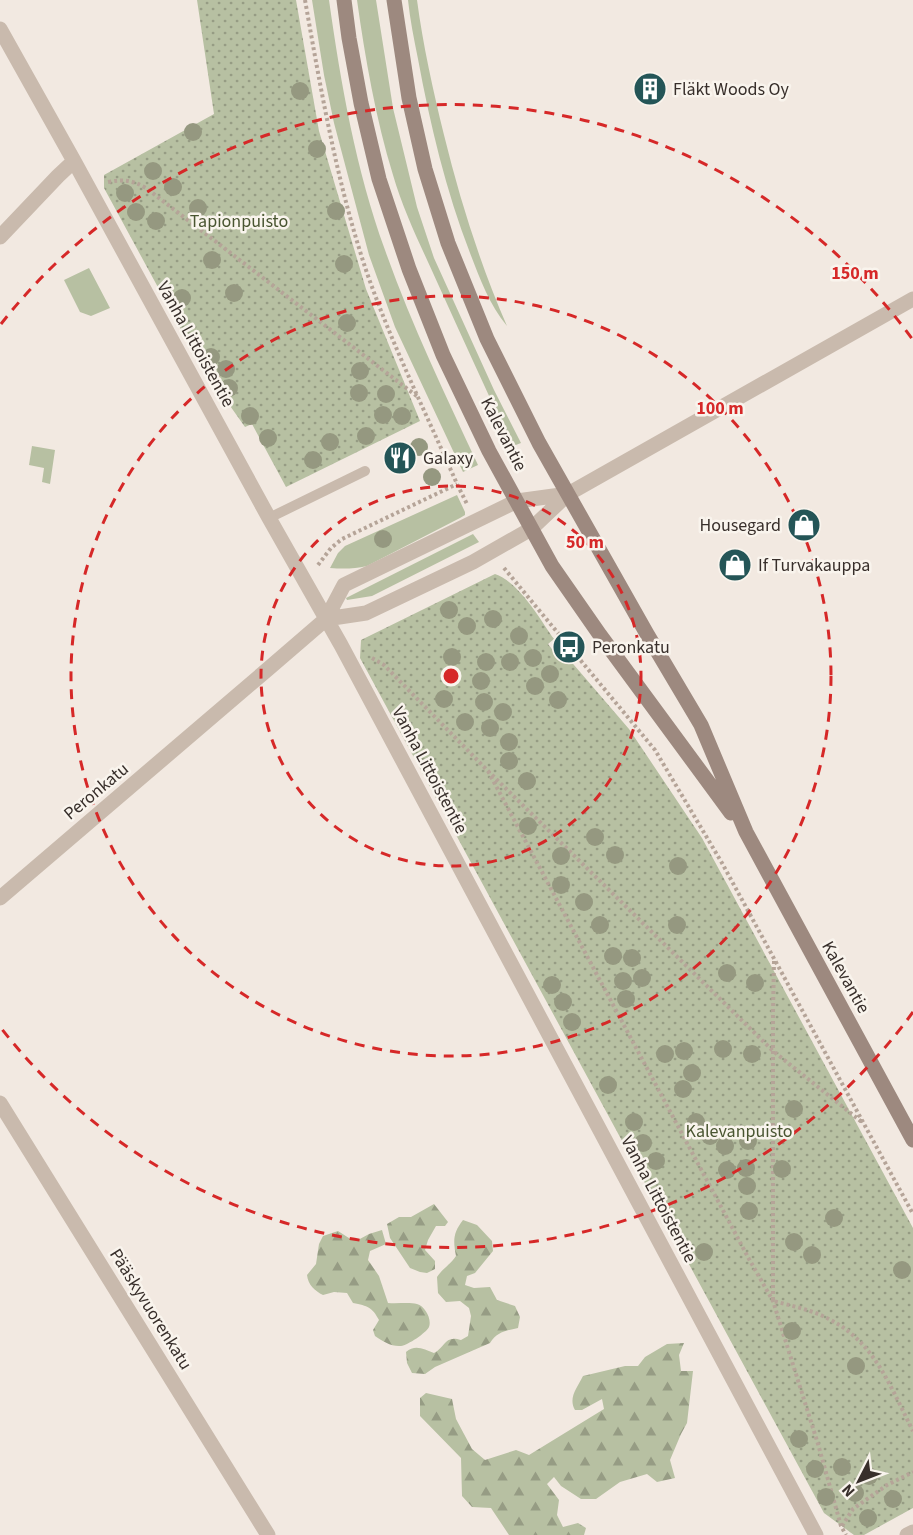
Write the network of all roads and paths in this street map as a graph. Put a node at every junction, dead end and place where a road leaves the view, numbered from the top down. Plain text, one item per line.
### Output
1 (344, 0) edge
2 (394, 0) edge
3 (0, 28) edge
4 (74, 161) junction
5 (105, 183) dead end
6 (0, 237) edge
7 (913, 299) edge
8 (418, 398) dead end
9 (364, 471) dead end
10 (457, 484) dead end
11 (568, 494) junction
12 (517, 501) junction
13 (269, 518) junction
14 (531, 529) junction
15 (303, 575) junction
16 (326, 619) junction
17 (341, 645) junction
18 (488, 771) junction
19 (746, 832) junction
20 (0, 898) edge
21 (774, 960) dead end
22 (773, 1051) junction
23 (0, 1103) edge
24 (865, 1124) dead end
25 (913, 1140) edge
26 (773, 1301) junction
27 (913, 1431) edge
28 (913, 1472) edge
29 (841, 1526) junction
30 (913, 1532) edge
31 (268, 1535) edge
32 (816, 1535) edge
33 (846, 1535) edge
34 (907, 1535) edge

1 - 12 main road, Kalevantie
2 - 11 main road, Kalevantie
3 - 4 street, Vanha Littoistentie
4 - 6 street
4 - 13 street, Vanha Littoistentie
5 - 8 path
7 - 11 street, Peronkatu
9 - 13 lane
10 - 15 path
11 - 12 street, Peronkatu
11 - 14 street, Peronkatu
11 - 19 main road, Kalevantie
12 - 14 main road, Kalevantie
12 - 16 street, Peronkatu
13 - 15 street, Vanha Littoistentie
14 - 16 street, Peronkatu
14 - 19 main road, Kalevantie
15 - 16 street, Vanha Littoistentie
16 - 17 street, Vanha Littoistentie
16 - 20 street, Peronkatu
17 - 18 path
17 - 32 street, Vanha Littoistentie
18 - 22 path
18 - 26 path
19 - 25 main road, Kalevantie
21 - 22 path
22 - 24 path
22 - 26 path
23 - 31 street, Pääskyvuorenkatu
26 - 27 path
26 - 29 path
28 - 29 path
29 - 33 path
30 - 34 street

